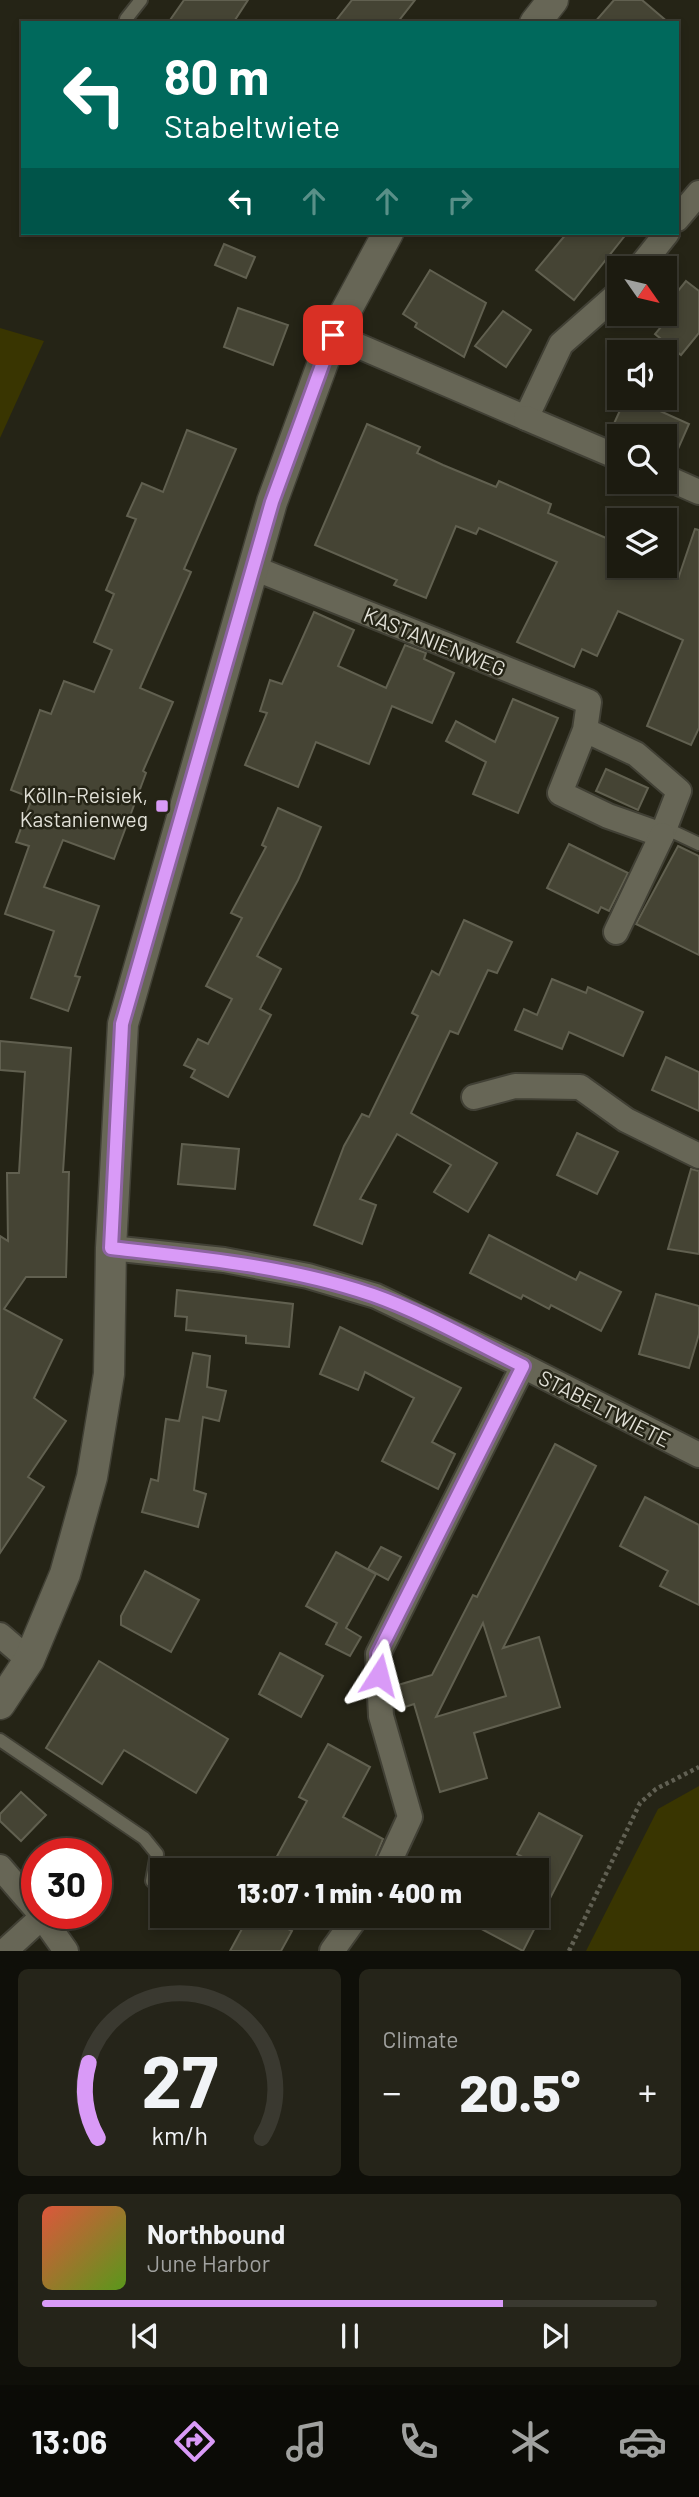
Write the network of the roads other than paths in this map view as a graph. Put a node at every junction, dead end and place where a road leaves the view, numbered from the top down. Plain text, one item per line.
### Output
1 (141, 0) edge
2 (553, 0) edge
3 (126, 19) dead end
4 (537, 21) edge
5 (699, 193) edge
6 (679, 217) edge
7 (387, 235) edge
8 (665, 235) edge
9 (649, 256) edge
10 (607, 303) edge
11 (333, 335) junction
12 (526, 418) junction
13 (607, 452) edge
14 (677, 482) edge
15 (699, 492) edge
16 (256, 569) junction
17 (585, 730) junction
18 (663, 832) junction
19 (699, 844) edge
20 (617, 932) dead end
21 (474, 1097) dead end
22 (699, 1156) edge
23 (111, 1248) junction
24 (523, 1366) junction
25 (699, 1455) edge
26 (0, 1635) edge
27 (29, 1660) junction
28 (0, 1704) edge
29 (0, 1740) edge
30 (156, 1858) edge
31 (391, 1858) edge
32 (0, 1867) edge
33 (21, 1892) edge
34 (348, 1928) edge
35 (25, 1929) edge
36 (50, 1929) edge
37 (5, 1951) edge
38 (66, 1951) edge
39 (332, 1951) edge

1 - 3 lane
2 - 4 street
5 - 6 street
7 - 11 street
8 - 9 street
10 - 12 street
11 - 12 street
11 - 16 street
12 - 13 street
14 - 15 street
16 - 17 street, KASTANIENWEG
16 - 23 street
17 - 18 street
17 - 18 street, KASTANIENWEG
18 - 19 lane
18 - 20 street
21 - 22 street
23 - 24 street, STABELTWIETE
23 - 27 street
24 - 25 street, STABELTWIETE
24 - 31 street
26 - 27 street
27 - 28 street
29 - 30 lane
32 - 33 street
34 - 39 street
35 - 37 street
36 - 38 street

